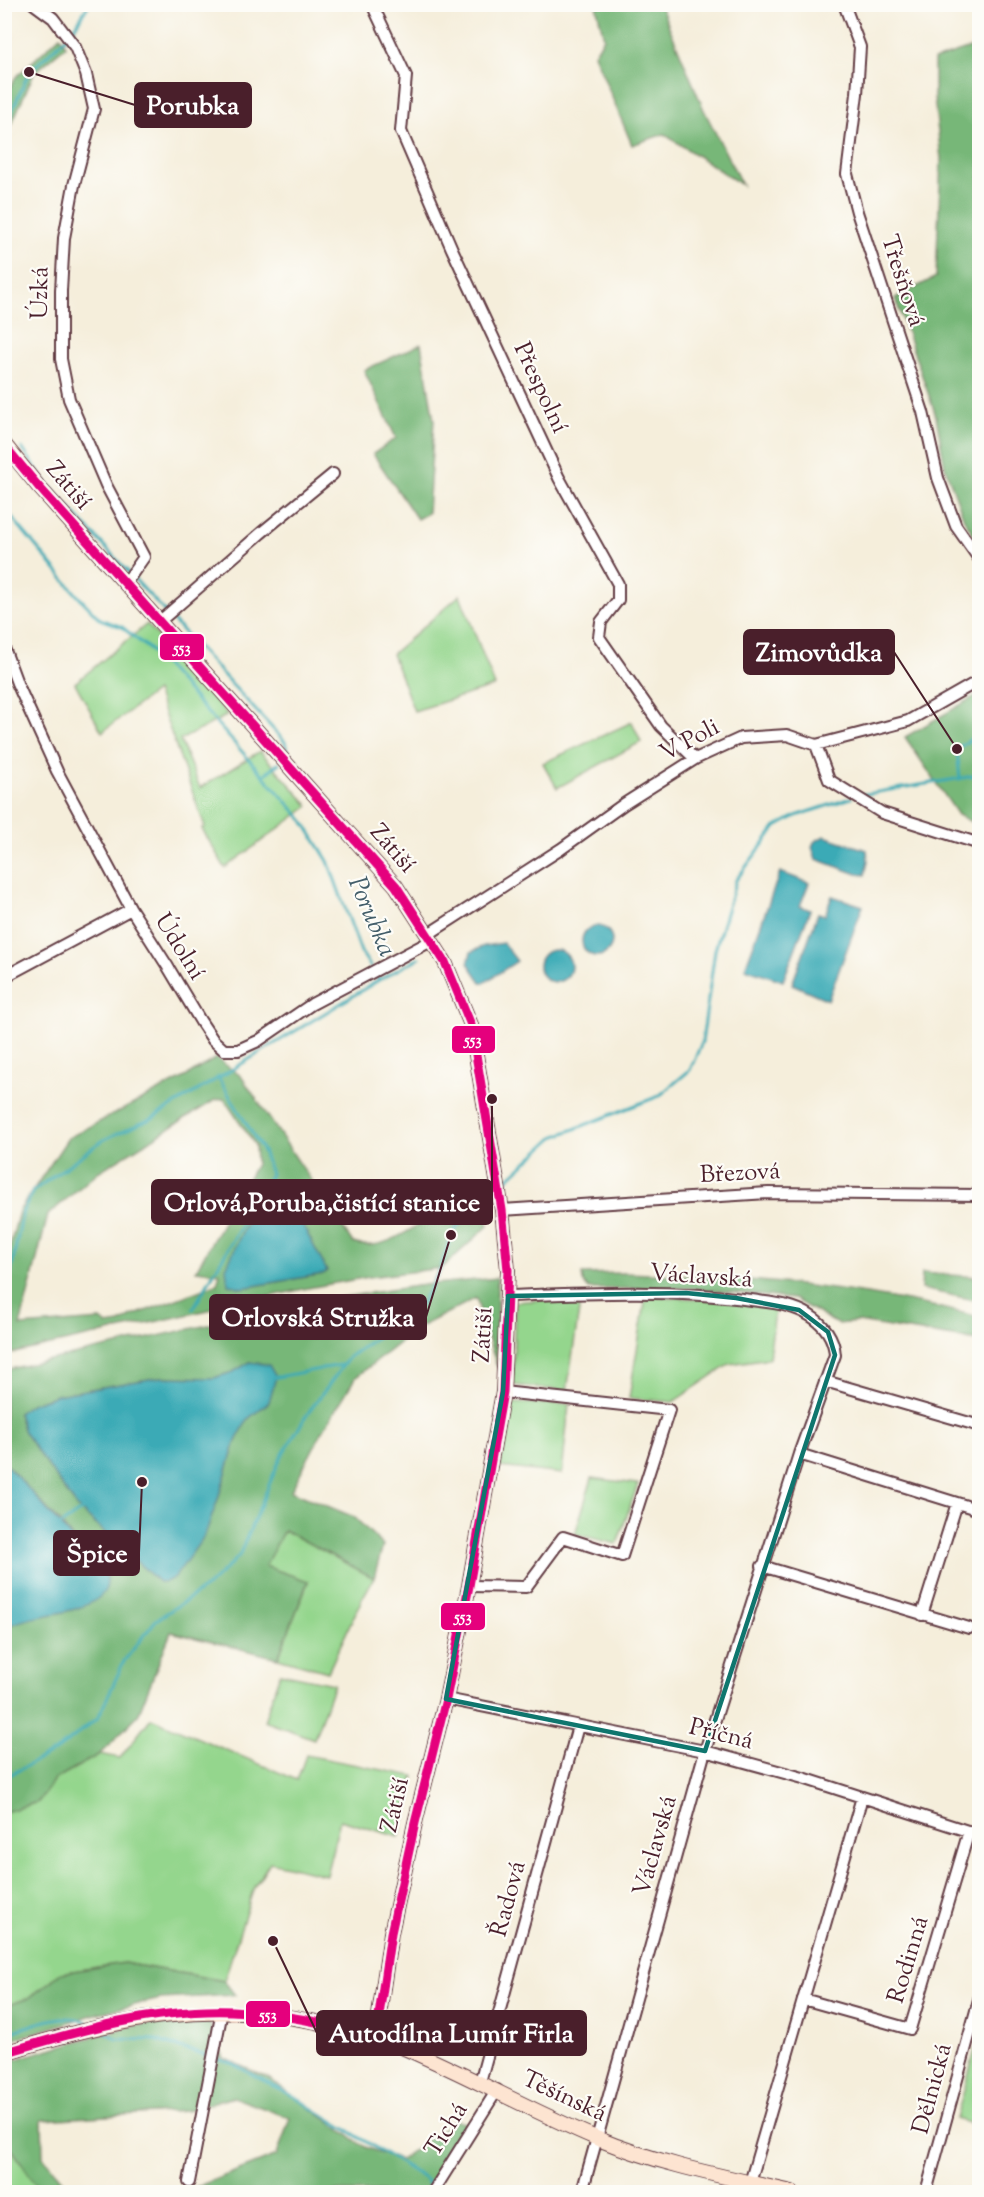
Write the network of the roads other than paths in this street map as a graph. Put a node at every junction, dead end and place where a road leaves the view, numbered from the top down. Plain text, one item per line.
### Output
1 (33, 4) edge
2 (372, 4) edge
3 (844, 4) edge
4 (4, 444) edge
5 (333, 474) dead end
6 (980, 560) edge
7 (125, 584) junction
8 (159, 622) junction
9 (4, 648) edge
10 (980, 680) edge
11 (816, 745) junction
12 (694, 759) junction
13 (980, 844) edge
14 (130, 909) junction
15 (429, 938) junction
16 (4, 976) edge
17 (980, 1195) edge
18 (502, 1210) junction
19 (508, 1296) junction
20 (825, 1382) junction
21 (503, 1392) junction
22 (980, 1426) edge
23 (799, 1454) junction
24 (957, 1503) junction
25 (973, 1508) dead end
26 (762, 1566) junction
27 (469, 1586) junction
28 (922, 1615) junction
29 (969, 1628) dead end
30 (446, 1699) junction
31 (578, 1726) junction
32 (705, 1751) junction
33 (862, 1797) junction
34 (974, 1833) edge
35 (980, 1996) edge
36 (803, 1998) junction
37 (222, 2011) junction
38 (376, 2036) junction
39 (4, 2053) edge
40 (480, 2082) junction
41 (497, 2091) junction
42 (596, 2138) junction
43 (189, 2182) dead end
44 (750, 2183) junction
45 (433, 2193) edge
46 (582, 2193) edge
47 (792, 2193) edge
48 (926, 2193) edge

1 - 7 street, Úzká
2 - 12 street, Přespolní
3 - 6 street, Třešňová
4 - 7 street, Zátiší
5 - 8 street
7 - 8 street, Zátiší
8 - 15 street, Zátiší
9 - 14 street, Údolní
10 - 11 street
11 - 12 street, V Poli
11 - 13 street
12 - 15 street, V Poli
14 - 15 street, Údolní
14 - 16 street
15 - 18 street, Zátiší
17 - 18 street, Březová
18 - 19 street, Zátiší
19 - 20 street, Václavská
19 - 21 street, Zátiší
20 - 22 street
20 - 23 street, Václavská
21 - 27 street, Zátiší
21 - 27 street, Zátiší
23 - 24 street
23 - 26 street, Václavská
24 - 25 street
24 - 28 street
26 - 28 street
26 - 32 street, Václavská
27 - 30 street, Zátiší
28 - 29 street
30 - 31 street, Příčná
30 - 38 street, Zátiší
31 - 32 street, Příčná
31 - 40 street, Řadová
32 - 33 street, Příčná
32 - 42 street, Václavská
33 - 34 street, Příčná
33 - 36 street
34 - 36 street, Rodinná
35 - 48 street, Dělnická
36 - 44 street
37 - 38 street, Těšínská
37 - 39 street, Těšínská
37 - 43 street
38 - 40 street, Těšínská
40 - 41 street, Těšínská
41 - 42 street, Těšínská
41 - 45 street, Tichá
42 - 44 street, Těšínská
42 - 46 street, Václavská
44 - 47 street, Těšínská

